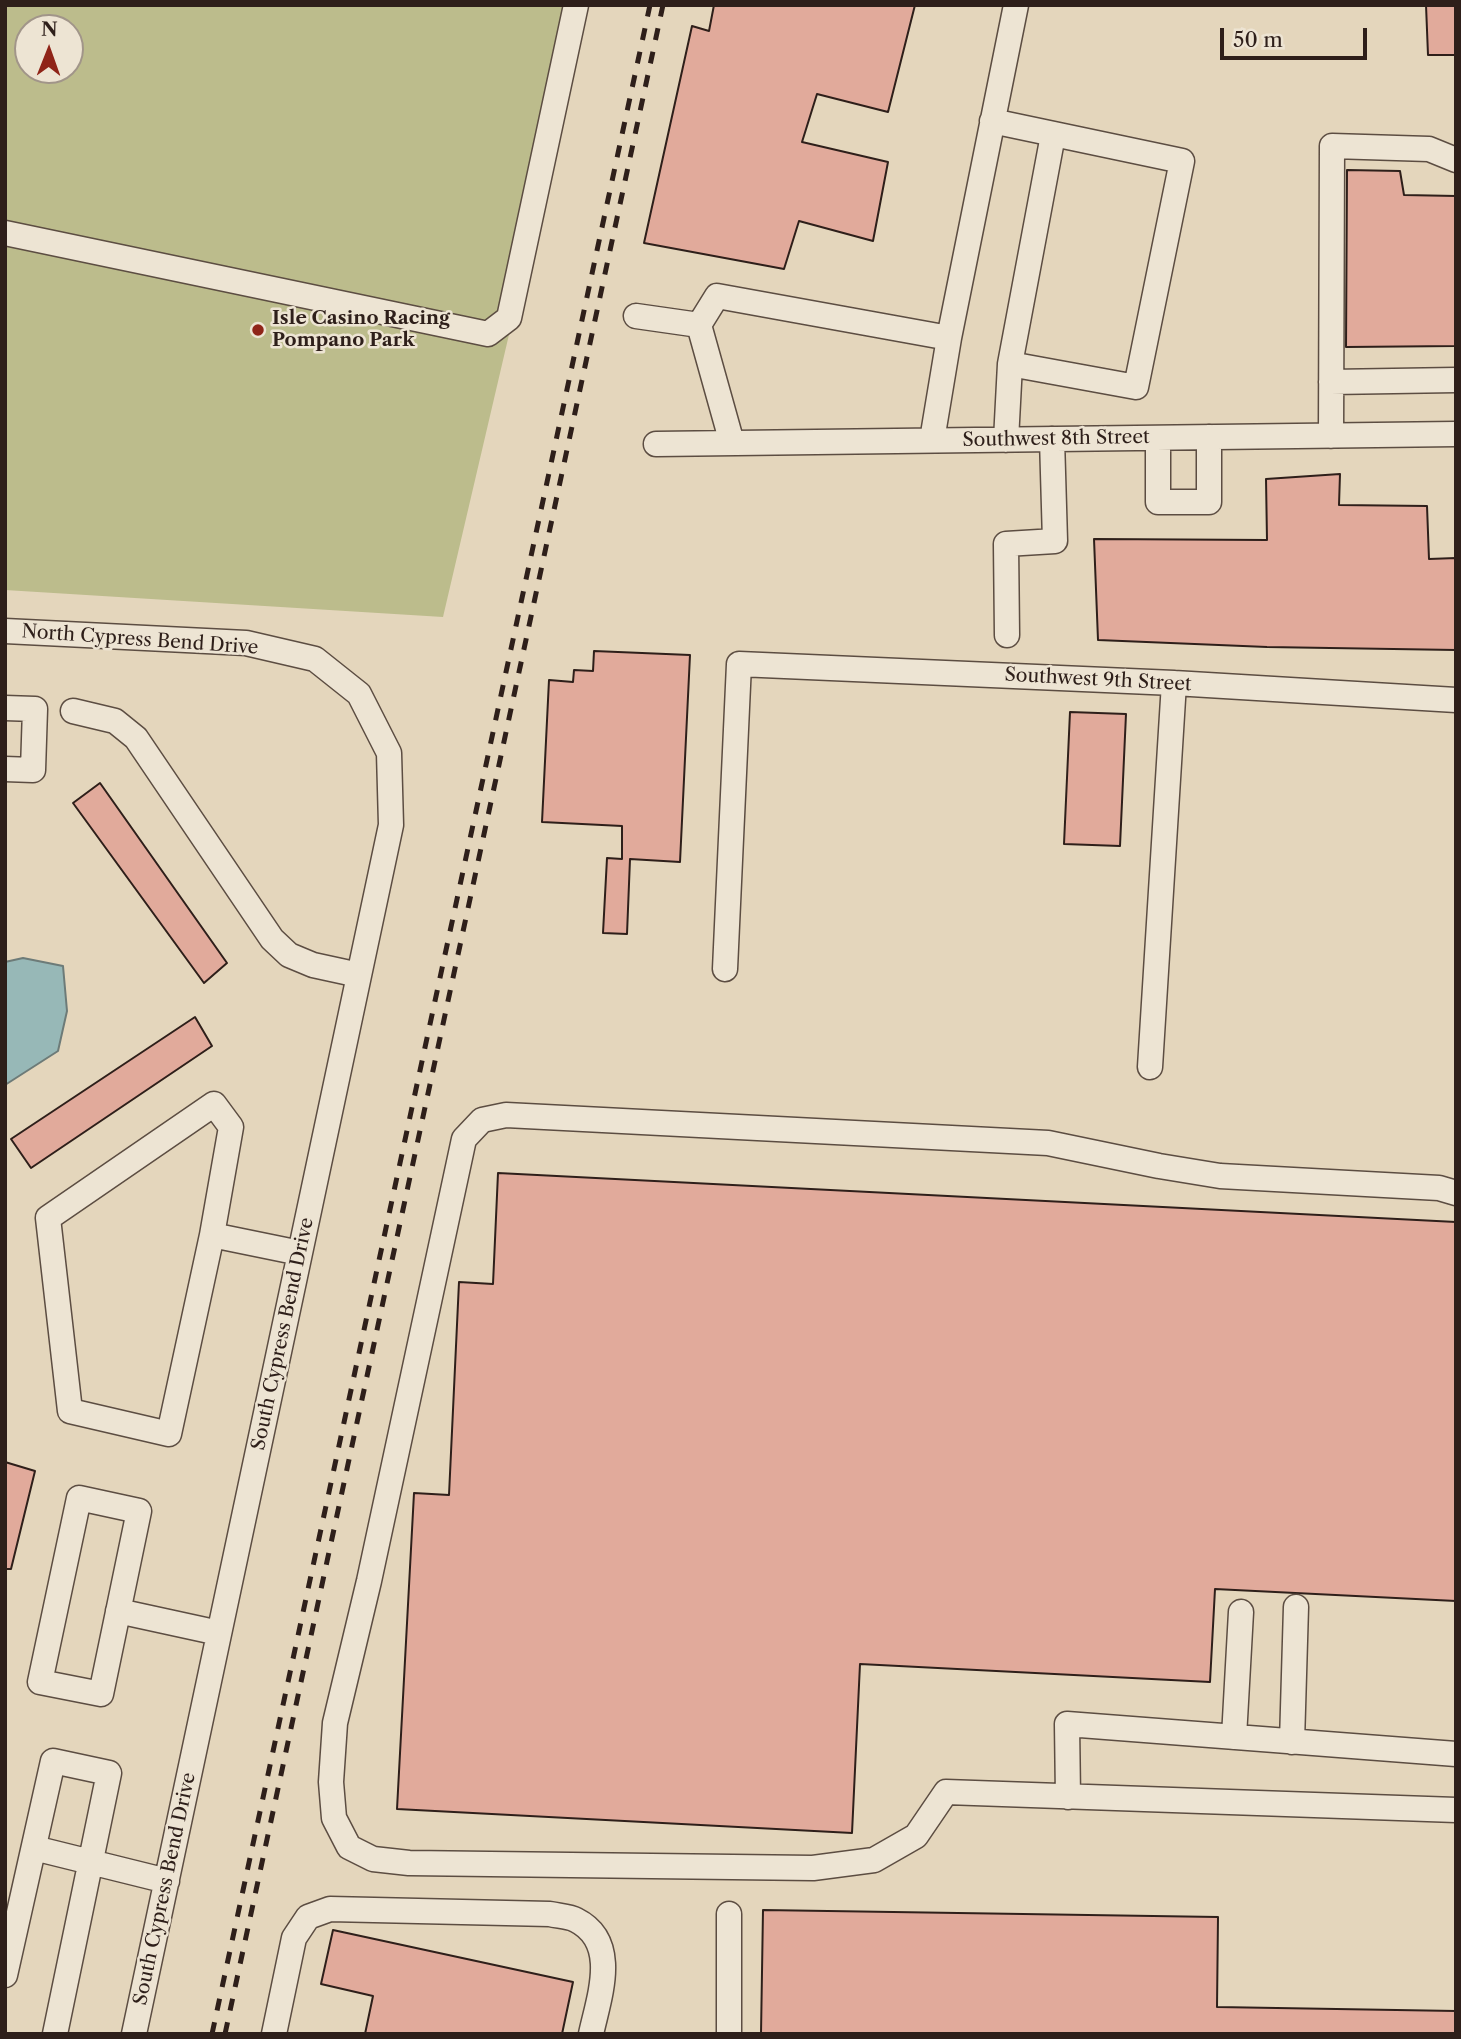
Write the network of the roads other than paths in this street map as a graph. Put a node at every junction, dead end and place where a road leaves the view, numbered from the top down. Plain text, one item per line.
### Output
1 (576, 5) edge
2 (1016, 5) edge
3 (992, 121) junction
4 (1053, 135) junction
5 (1456, 160) edge
6 (5, 233) edge
7 (636, 316) dead end
8 (699, 325) junction
9 (949, 338) junction
10 (1010, 364) junction
11 (1456, 380) edge
12 (1331, 382) junction
13 (1456, 434) edge
14 (1331, 436) junction
15 (1209, 437) junction
16 (1158, 438) junction
17 (1052, 439) junction
18 (932, 440) junction
19 (1006, 440) junction
20 (732, 443) junction
21 (656, 444) dead end
22 (5, 631) edge
23 (1007, 635) dead end
24 (315, 659) joint
25 (1174, 683) junction
26 (1456, 700) edge
27 (5, 708) edge
28 (73, 711) dead end
29 (5, 769) edge
30 (725, 969) dead end
31 (359, 975) junction
32 (1150, 1067) dead end
33 (1456, 1193) edge
34 (212, 1235) junction
35 (300, 1253) junction
36 (1296, 1607) dead end
37 (118, 1611) junction
38 (1241, 1612) dead end
39 (219, 1633) junction
40 (1234, 1737) junction
41 (1292, 1742) junction
42 (1456, 1754) edge
43 (1068, 1797) junction
44 (1456, 1810) edge
45 (34, 1848) junction
46 (91, 1862) junction
47 (167, 1881) junction
48 (729, 1914) dead end
49 (5, 1975) edge
50 (55, 2034) edge
51 (134, 2034) edge
52 (274, 2034) edge
53 (591, 2034) edge
54 (729, 2034) edge

1 - 6 street
2 - 3 street
3 - 4 street
3 - 9 street
4 - 10 street
4 - 10 street
5 - 12 street
7 - 8 street
8 - 9 street
8 - 20 street
9 - 18 street
10 - 19 street
11 - 12 street
12 - 14 street
13 - 14 street, Southwest 8th Street
14 - 15 street, Southwest 8th Street
15 - 16 street, Southwest 8th Street
15 - 16 street
16 - 17 street, Southwest 8th Street
17 - 19 street, Southwest 8th Street
17 - 23 street
18 - 19 street, Southwest 8th Street
18 - 20 street, Southwest 8th Street
20 - 21 street, Southwest 8th Street
22 - 24 street, North Cypress Bend Drive
24 - 31 street, South Cypress Bend Drive
25 - 26 street, Southwest 9th Street
25 - 30 street, Southwest 9th Street
25 - 32 street
27 - 29 street
28 - 31 street
31 - 35 street, South Cypress Bend Drive
33 - 43 street
34 - 34 street
34 - 35 street
35 - 39 street, South Cypress Bend Drive
36 - 41 street
37 - 37 street
37 - 39 street
38 - 40 street
39 - 47 street, South Cypress Bend Drive
40 - 41 street
40 - 43 street
41 - 42 street
43 - 44 street
45 - 46 street
45 - 46 street
45 - 49 street
46 - 47 street
46 - 50 street
47 - 51 street, South Cypress Bend Drive
48 - 54 street
52 - 53 street

